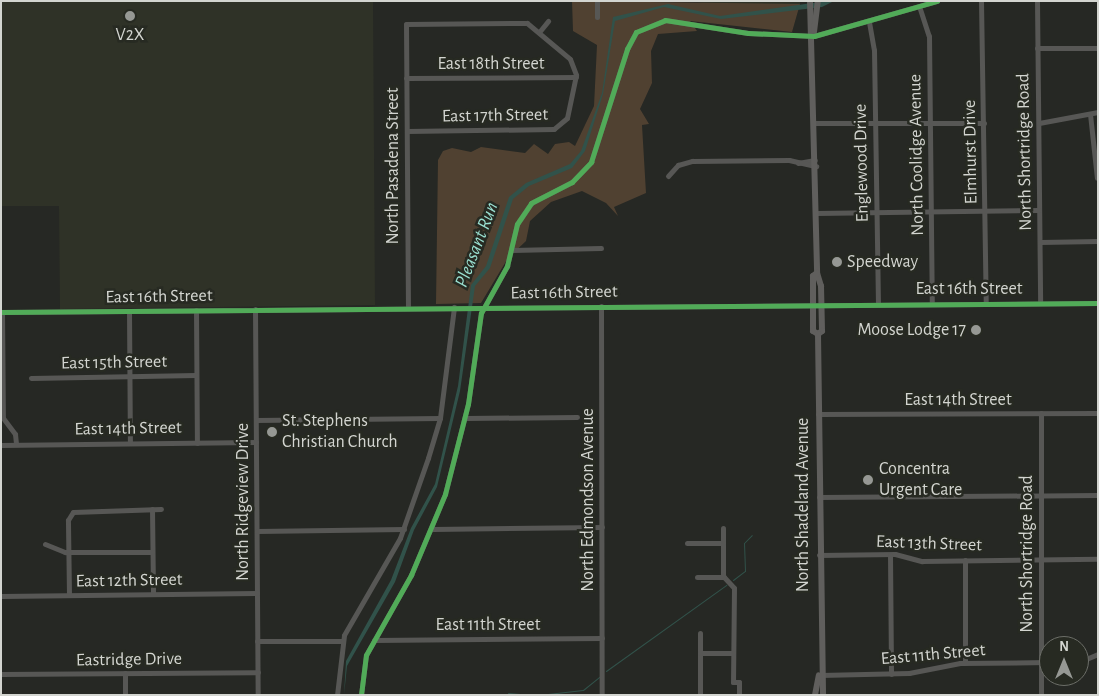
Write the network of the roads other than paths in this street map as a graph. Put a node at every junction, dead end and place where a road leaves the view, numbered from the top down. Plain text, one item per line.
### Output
1 (597, 1) edge
2 (810, 1) edge
3 (818, 1) edge
4 (937, 1) edge
5 (981, 1) edge
6 (1037, 1) edge
7 (920, 9) junction
8 (597, 17) dead end
9 (814, 18) junction
10 (548, 21) dead end
11 (869, 22) junction
12 (540, 31) junction
13 (814, 34) junction
14 (1037, 48) junction
15 (1098, 48) edge
16 (576, 77) junction
17 (406, 78) junction
18 (1098, 112) edge
19 (1090, 114) junction
20 (876, 123) junction
21 (930, 123) junction
22 (984, 123) junction
23 (815, 124) junction
24 (1038, 124) junction
25 (407, 131) junction
26 (815, 163) junction
27 (668, 176) dead end
28 (1097, 178) edge
29 (985, 210) junction
30 (1039, 210) junction
31 (931, 211) junction
32 (877, 212) junction
33 (816, 213) junction
34 (1098, 241) edge
35 (1040, 242) junction
36 (601, 248) dead end
37 (512, 250) junction
38 (817, 273) junction
39 (822, 303) junction
40 (878, 303) junction
41 (932, 303) junction
42 (986, 303) junction
43 (1040, 303) junction
44 (1098, 303) edge
45 (813, 304) junction
46 (601, 306) junction
47 (454, 307) junction
48 (484, 307) junction
49 (408, 308) junction
50 (255, 309) junction
51 (196, 310) junction
52 (129, 311) junction
53 (2, 312) edge
54 (818, 334) junction
55 (196, 375) junction
56 (130, 376) junction
57 (31, 378) dead end
58 (1041, 413) junction
59 (1098, 413) edge
60 (818, 414) junction
61 (440, 418) junction
62 (466, 418) junction
63 (577, 418) dead end
64 (256, 420) junction
65 (197, 442) junction
66 (256, 442) junction
67 (130, 443) junction
68 (16, 444) junction
69 (1, 445) edge
70 (1098, 495) edge
71 (1040, 496) junction
72 (819, 497) junction
73 (152, 509) junction
74 (161, 509) dead end
75 (602, 527) junction
76 (723, 528) dead end
77 (404, 529) junction
78 (433, 529) junction
79 (257, 531) junction
80 (687, 543) dead end
81 (723, 543) junction
82 (45, 544) dead end
83 (68, 552) junction
84 (152, 552) junction
85 (819, 555) junction
86 (890, 555) junction
87 (1040, 559) junction
88 (1098, 559) edge
89 (965, 560) junction
90 (697, 577) dead end
91 (724, 577) junction
92 (257, 593) junction
93 (153, 594) junction
94 (69, 595) junction
95 (1, 596) edge
96 (700, 633) dead end
97 (1041, 636) edge
98 (602, 638) junction
99 (374, 640) junction
100 (258, 641) junction
101 (342, 641) junction
102 (700, 653) junction
103 (733, 653) junction
104 (1039, 662) edge
105 (965, 663) junction
106 (258, 672) junction
107 (1, 674) edge
108 (125, 674) junction
109 (891, 674) junction
110 (819, 675) junction
111 (125, 695) edge
112 (258, 695) edge
113 (337, 695) edge
114 (361, 695) edge
115 (602, 695) edge
116 (700, 695) edge
117 (738, 695) edge
118 (815, 695) edge
119 (823, 695) edge

1 - 8 street
2 - 9 main road, North Shadeland Avenue
3 - 9 main road, North Shadeland Avenue
4 - 7 street
5 - 22 street, Elmhurst Drive
6 - 14 street, North Shortridge Road
7 - 11 street
7 - 21 street, North Coolidge Avenue
9 - 13 main road, North Shadeland Avenue
10 - 12 street
11 - 13 street
11 - 20 street, Englewood Drive
12 - 16 street
12 - 17 street, North Pasadena Street
13 - 23 main road, North Shadeland Avenue
13 - 37 street
14 - 15 street
14 - 24 street, North Shortridge Road
16 - 17 street, East 18th Street
16 - 25 street, East 17th Street
17 - 25 street, North Pasadena Street
18 - 19 street
19 - 24 street
19 - 28 street
20 - 21 street
20 - 23 street
20 - 32 street, Englewood Drive
21 - 22 street
21 - 31 street, North Coolidge Avenue
22 - 29 street, Elmhurst Drive
23 - 26 main road, North Shadeland Avenue
24 - 30 street, North Shortridge Road
25 - 49 street, North Pasadena Street
26 - 27 street
26 - 33 main road, North Shadeland Avenue
29 - 30 street
29 - 31 street
29 - 42 street, Elmhurst Drive
30 - 35 street, North Shortridge Road
31 - 32 street
31 - 41 street, North Coolidge Avenue
32 - 33 street
32 - 40 street, Englewood Drive
33 - 38 main road, North Shadeland Avenue
34 - 35 street
35 - 43 street, North Shortridge Road
36 - 37 street
37 - 48 street
38 - 39 main road, North Shadeland Avenue
38 - 45 main road, North Shadeland Avenue
39 - 40 street, East 16th Street
39 - 45 street, East 16th Street
39 - 54 main road, North Shadeland Avenue
40 - 41 street, East 16th Street
41 - 42 street, East 16th Street
42 - 43 street, East 16th Street
43 - 44 street, East 16th Street
45 - 46 street, East 16th Street
45 - 54 main road, North Shadeland Avenue
46 - 48 street, East 16th Street
46 - 75 street, North Edmondson Avenue
47 - 48 street, East 16th Street
47 - 49 street, East 16th Street
47 - 61 street
48 - 62 street
49 - 50 street, East 16th Street
50 - 51 street, East 16th Street
50 - 64 street, North Ridgeview Drive
51 - 52 street, East 16th Street
51 - 55 street
52 - 53 street, East 16th Street
52 - 56 street
53 - 68 street
54 - 60 main road, North Shadeland Avenue
55 - 56 street, East 15th Street
55 - 65 street
56 - 57 street, East 15th Street
56 - 67 street
58 - 59 street, East 14th Street
58 - 60 street, East 14th Street
58 - 71 street, North Shortridge Road
60 - 72 main road, North Shadeland Avenue
61 - 64 street
61 - 77 street
62 - 63 street
62 - 78 street
64 - 66 street, North Ridgeview Drive
65 - 66 street, East 14th Street
65 - 67 street, East 14th Street
66 - 79 street, North Ridgeview Drive
67 - 68 street, East 14th Street
68 - 69 street, East 14th Street
70 - 71 street
71 - 72 street
71 - 87 street, North Shortridge Road
72 - 85 main road, North Shadeland Avenue
73 - 74 street
73 - 83 street
73 - 84 street
75 - 78 street
75 - 98 street, North Edmondson Avenue
76 - 81 street
77 - 79 street
77 - 101 street
78 - 99 street
79 - 92 street, North Ridgeview Drive
80 - 81 street
81 - 91 street
82 - 83 street
83 - 84 street
83 - 94 street
84 - 93 street
85 - 86 street, East 13th Street
85 - 110 main road, North Shadeland Avenue
86 - 89 street, East 13th Street
86 - 109 street
87 - 88 street, East 13th Street
87 - 89 street, East 13th Street
87 - 97 street, North Shortridge Road
89 - 105 street
90 - 91 street
91 - 103 street
92 - 93 street, East 12th Street
92 - 100 street, North Ridgeview Drive
93 - 94 street, East 12th Street
94 - 95 street, East 12th Street
96 - 102 street
98 - 99 street, East 11th Street
98 - 115 street, North Edmondson Avenue
99 - 114 street
100 - 101 street
100 - 106 street, North Ridgeview Drive
101 - 113 street
102 - 103 street
102 - 116 street
103 - 117 street
104 - 105 street, East 11th Street
105 - 109 street, East 11th Street
106 - 108 street, Eastridge Drive
106 - 112 street, North Ridgeview Drive
107 - 108 street, Eastridge Drive
108 - 111 street
109 - 110 street, East 11th Street
110 - 118 main road, North Shadeland Avenue
110 - 119 main road, North Shadeland Avenue

